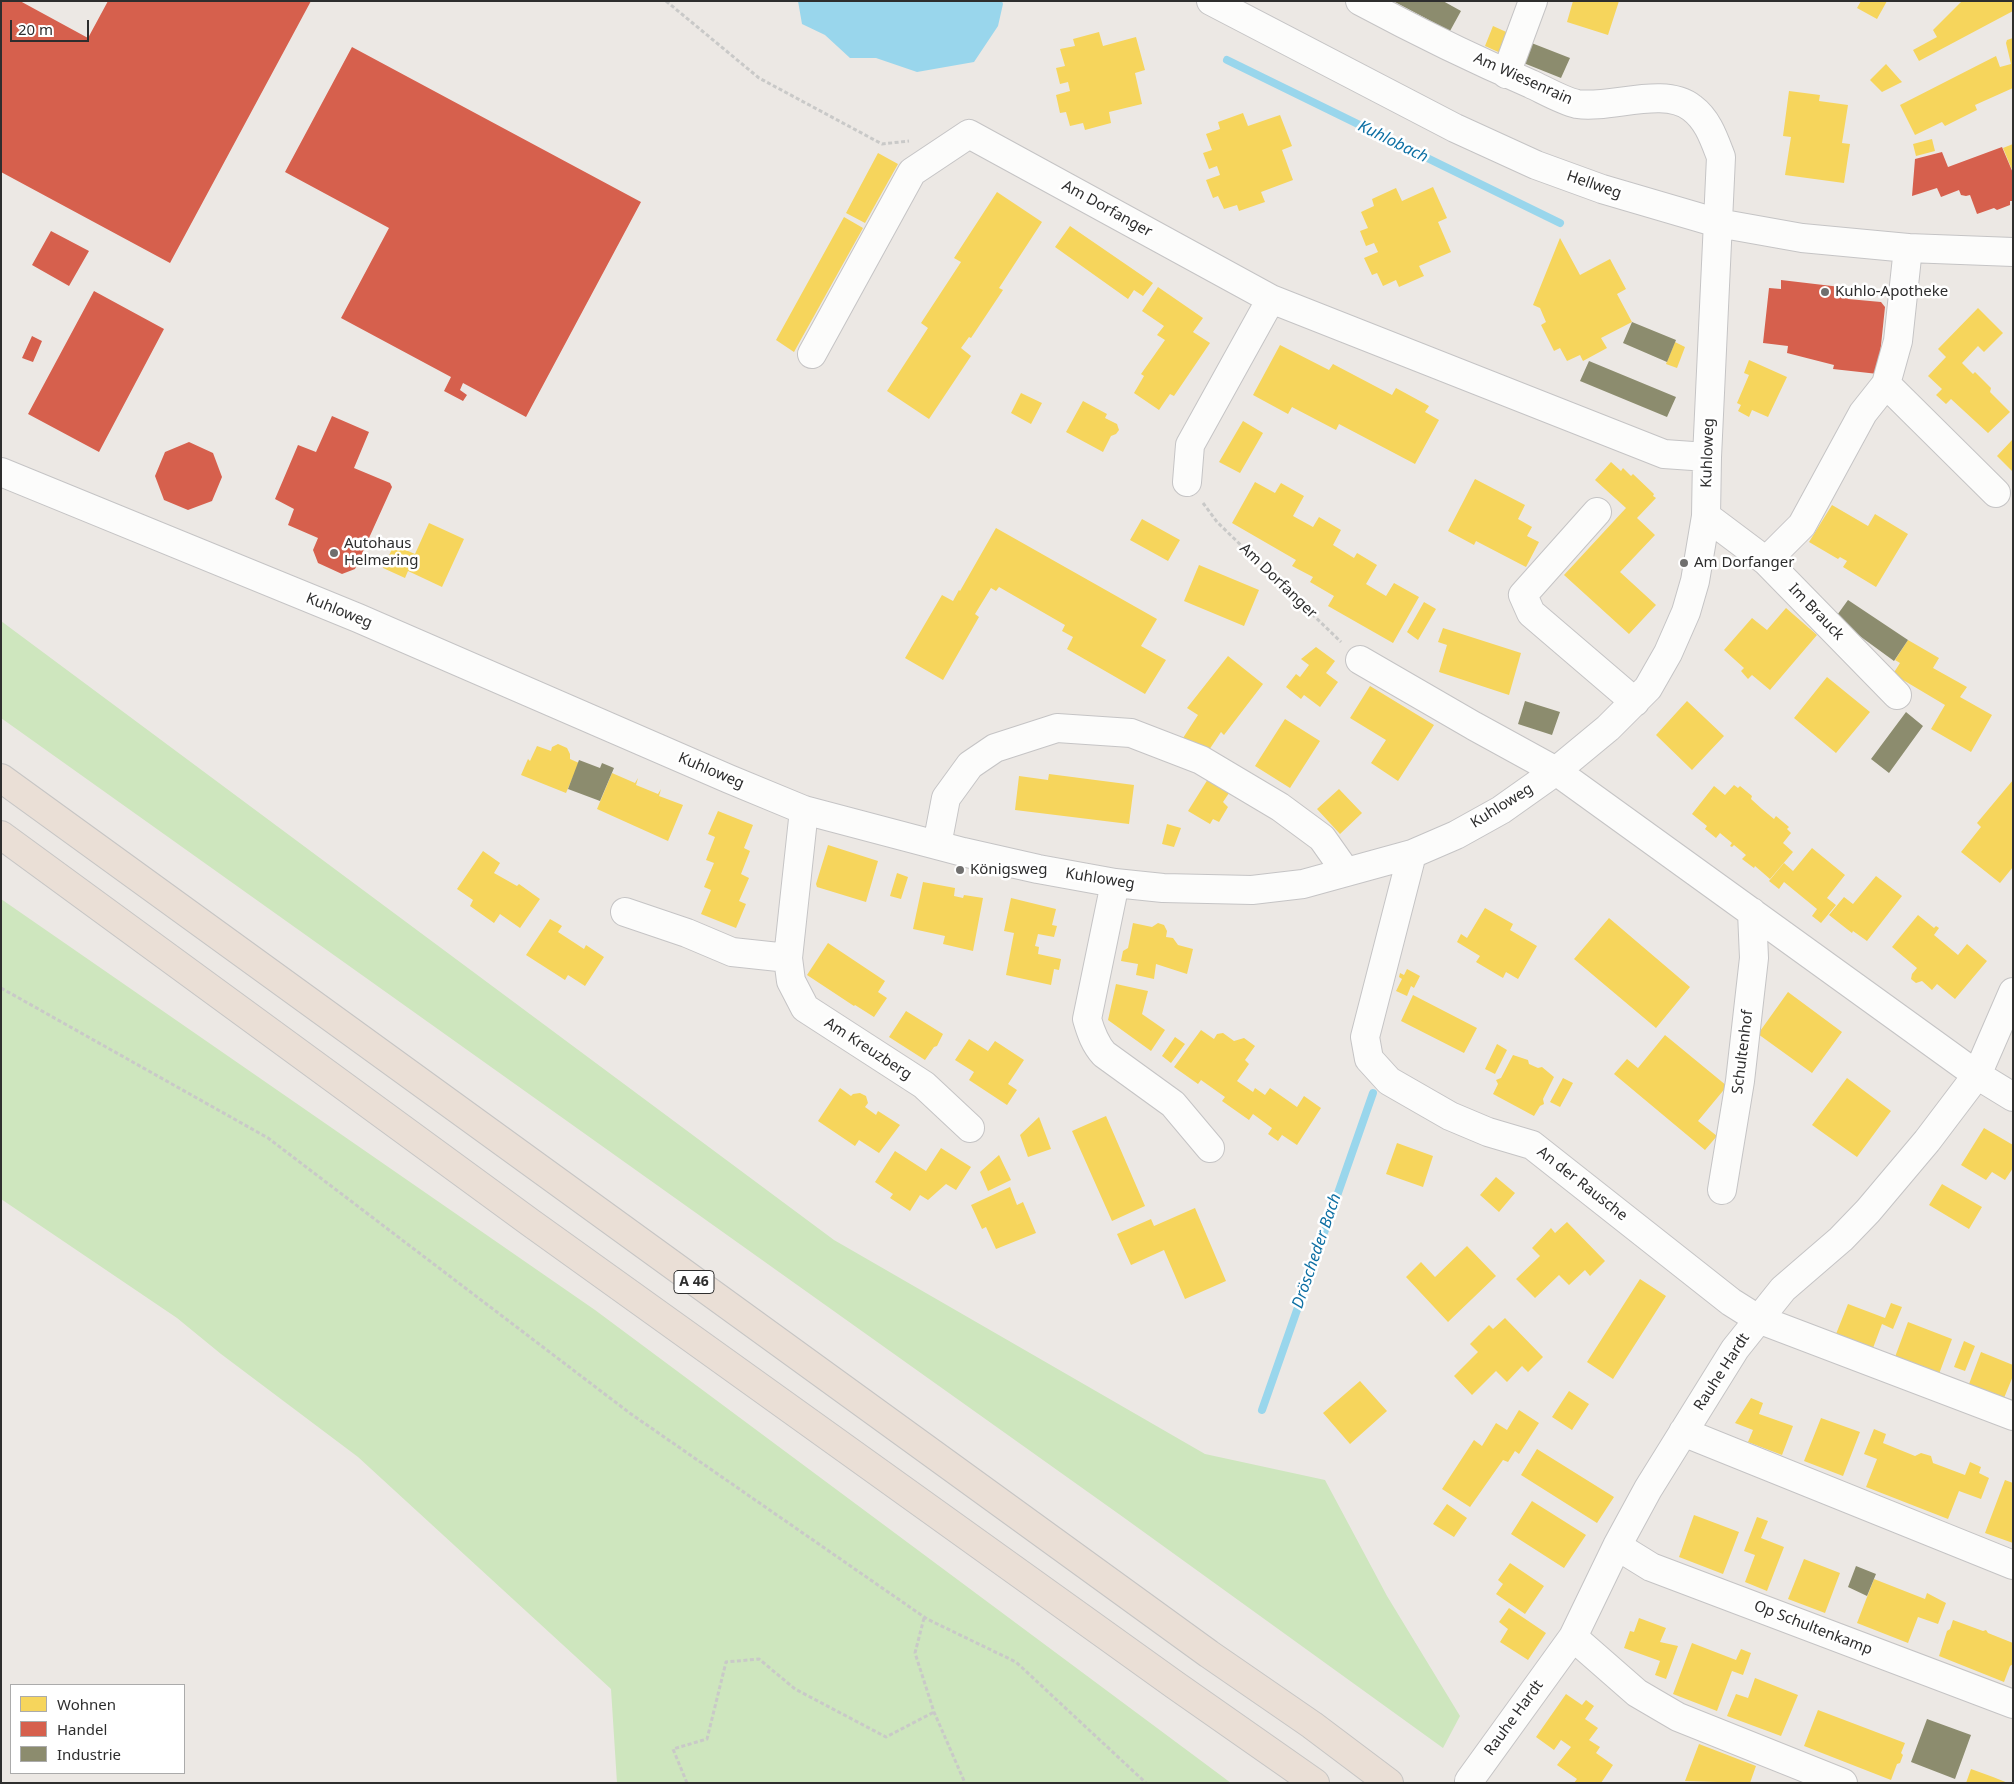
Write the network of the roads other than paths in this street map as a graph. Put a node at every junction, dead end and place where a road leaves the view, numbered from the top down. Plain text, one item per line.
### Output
1 (1211, 1) edge
2 (1533, 1) edge
3 (1364, 2) edge
4 (1506, 74) junction
5 (1718, 223) junction
6 (1908, 248) junction
7 (2013, 252) edge
8 (1271, 299) junction
9 (812, 354) dead end
10 (1886, 384) junction
11 (1706, 457) junction
12 (1, 472) edge
13 (1187, 482) road end
14 (1996, 493) dead end
15 (1597, 512) dead end
16 (1706, 516) junction
17 (1766, 561) junction
18 (1360, 660) road end
19 (1897, 695) dead end
20 (1635, 702) junction
21 (1556, 771) junction
22 (1, 778) edge
23 (804, 810) junction
24 (1, 835) edge
25 (937, 845) junction
26 (1412, 854) junction
27 (1346, 872) junction
28 (1115, 882) junction
29 (625, 912) dead end
30 (1752, 912) junction
31 (788, 958) junction
32 (2013, 992) edge
33 (1977, 1075) junction
34 (2013, 1098) edge
35 (970, 1128) dead end
36 (1210, 1148) dead end
37 (1722, 1190) dead end
38 (1758, 1319) junction
39 (2013, 1416) edge
40 (1683, 1432) junction
41 (1617, 1546) junction
42 (2013, 1565) edge
43 (1573, 1637) junction
44 (2013, 1704) edge
45 (1469, 1781) dead end
46 (1314, 1783) edge
47 (1389, 1783) edge
48 (1843, 1783) edge

1 - 5 street, Hellweg
2 - 4 street
3 - 4 street, Am Wiesenrain
4 - 5 street, Am Wiesenrain
5 - 6 street, Hellweg
5 - 11 street, Kuhloweg
6 - 7 street, Hellweg
6 - 10 street
8 - 9 street, Am Dorfanger
8 - 11 street, Am Dorfanger
8 - 13 street
10 - 14 street
10 - 17 street
11 - 16 street, Kuhloweg
12 - 23 street, Kuhloweg
15 - 20 street
16 - 17 street, Im Brauck
16 - 20 street, Kuhloweg
17 - 19 street, Im Brauck
18 - 21 street
20 - 21 street, Kuhloweg
21 - 26 street, Kuhloweg
21 - 30 street
22 - 47 highway, A 46
23 - 25 street, Kuhloweg
23 - 31 street, Am Kreuzberg
24 - 46 highway
25 - 27 street
25 - 28 street, Kuhloweg
26 - 27 street, Kuhloweg
26 - 38 street, An der Rausche
27 - 28 street, Kuhloweg
28 - 36 street
29 - 31 street
30 - 33 street
30 - 37 street, Schultenhof
31 - 35 street, Am Kreuzberg
32 - 33 street, Rauhe Hardt
33 - 34 street
33 - 38 street, Rauhe Hardt
38 - 39 street
38 - 40 street, Rauhe Hardt
40 - 41 street, Rauhe Hardt
40 - 42 street
41 - 43 street, Rauhe Hardt
41 - 44 street, Op Schultenkamp
43 - 45 street, Rauhe Hardt
43 - 48 street

